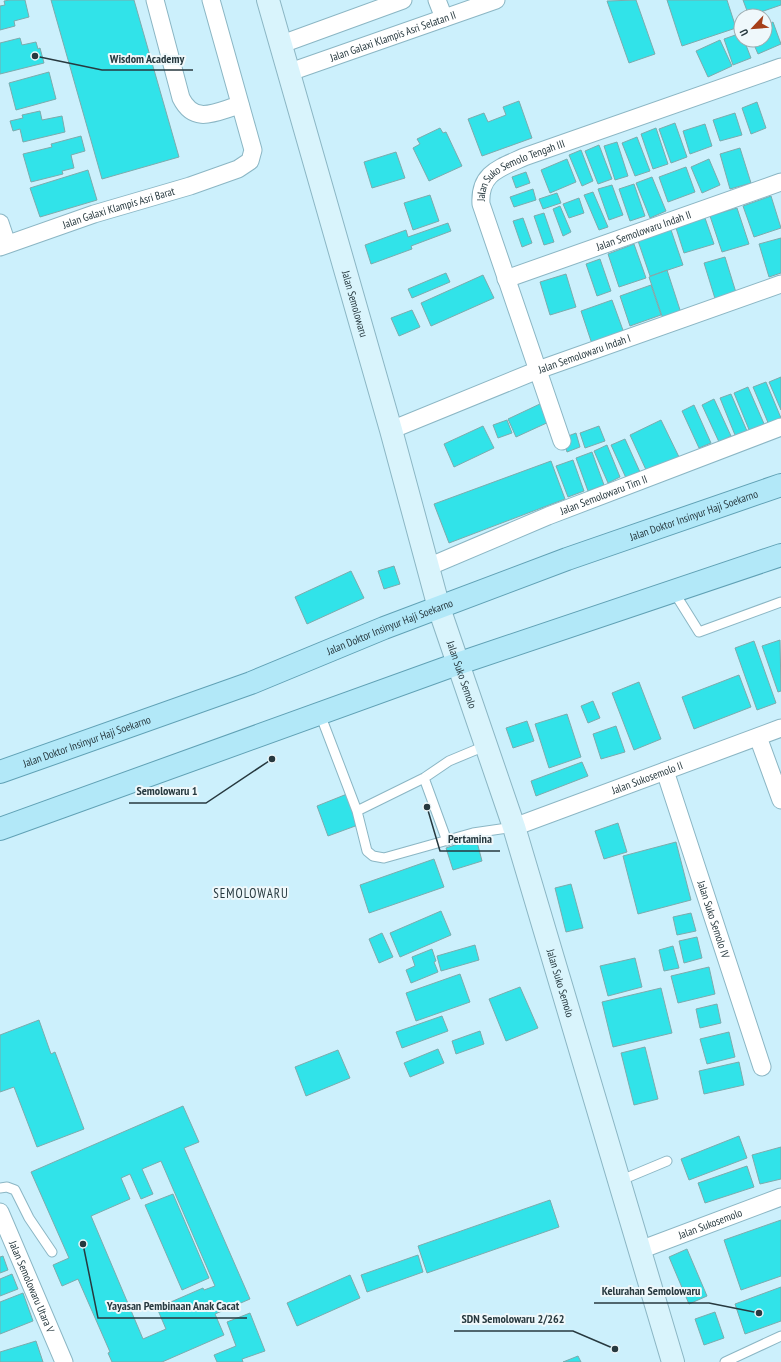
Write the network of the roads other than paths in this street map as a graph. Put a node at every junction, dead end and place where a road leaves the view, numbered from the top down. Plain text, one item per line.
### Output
1 (155, 0) edge
2 (211, 0) edge
3 (268, 0) edge
4 (403, 0) edge
5 (437, 0) edge
6 (496, 0) edge
7 (444, 18) junction
8 (282, 44) junction
9 (781, 67) edge
10 (290, 72) junction
11 (240, 105) junction
12 (781, 182) edge
13 (0, 223) edge
14 (3, 246) edge
15 (506, 278) junction
16 (781, 284) edge
17 (538, 370) junction
18 (781, 427) edge
19 (391, 430) junction
20 (562, 442) dead end
21 (781, 485) edge
22 (781, 555) edge
23 (428, 567) junction
24 (674, 592) junction
25 (781, 602) edge
26 (439, 608) junction
27 (457, 664) junction
28 (320, 714) junction
29 (781, 728) edge
30 (758, 737) junction
31 (485, 746) junction
32 (665, 771) junction
33 (0, 772) edge
34 (424, 778) junction
35 (781, 800) edge
36 (356, 811) junction
37 (514, 827) junction
38 (0, 829) edge
39 (447, 841) junction
40 (762, 1067) dead end
41 (667, 1161) dead end
42 (619, 1181) junction
43 (0, 1188) edge
44 (781, 1196) edge
45 (0, 1212) edge
46 (640, 1250) junction
47 (52, 1252) dead end
48 (781, 1336) edge
49 (64, 1362) edge
50 (673, 1362) edge
51 (724, 1362) edge

1 - 11 street
2 - 11 street
3 - 8 main road, Jalan Semolowaru
4 - 8 street
5 - 7 street
6 - 7 street, Jalan Galaxi Klampis Asri Selatan II
7 - 10 street, Jalan Galaxi Klampis Asri Selatan II
8 - 10 main road, Jalan Semolowaru
9 - 15 street, Jalan Suko Semolo Tengah III
10 - 19 main road, Jalan Semolowaru
11 - 14 street, Jalan Galaxi Klampis Asri Barat
12 - 15 street, Jalan Semolowaru Indah II
13 - 14 street
15 - 17 street, Jalan Suko Semolo Tengah III
16 - 17 street, Jalan Semolowaru Indah I
17 - 19 street, Jalan Semolowaru Indah I
17 - 20 street, Jalan Suko Semolo Tengah III
18 - 23 street, Jalan Semolowaru Tim II
19 - 23 main road, Jalan Semolowaru
21 - 26 main road, Jalan Doktor Insinyur Haji Soekarno
22 - 24 main road
23 - 26 main road, Jalan Semolowaru
24 - 25 lane
24 - 27 main road
26 - 27 main road, Jalan Suko Semolo
26 - 33 main road, Jalan Doktor Insinyur Haji Soekarno
27 - 28 main road
27 - 31 main road, Jalan Suko Semolo
28 - 36 lane
28 - 38 main road
29 - 30 street, Jalan Sukosemolo II
30 - 32 street, Jalan Sukosemolo II
30 - 35 street
31 - 34 lane
31 - 37 main road, Jalan Suko Semolo
32 - 37 street, Jalan Sukosemolo II
32 - 40 street, Jalan Suko Semolo IV
34 - 36 lane
34 - 39 lane
36 - 39 lane
37 - 39 lane
37 - 42 main road, Jalan Suko Semolo
41 - 42 lane
42 - 46 main road, Jalan Suko Semolo
43 - 47 lane
44 - 46 street, Jalan Sukosemolo
45 - 49 street, Jalan Semolowaru Utara V
46 - 50 main road, Jalan Suko Semolo
48 - 51 lane

